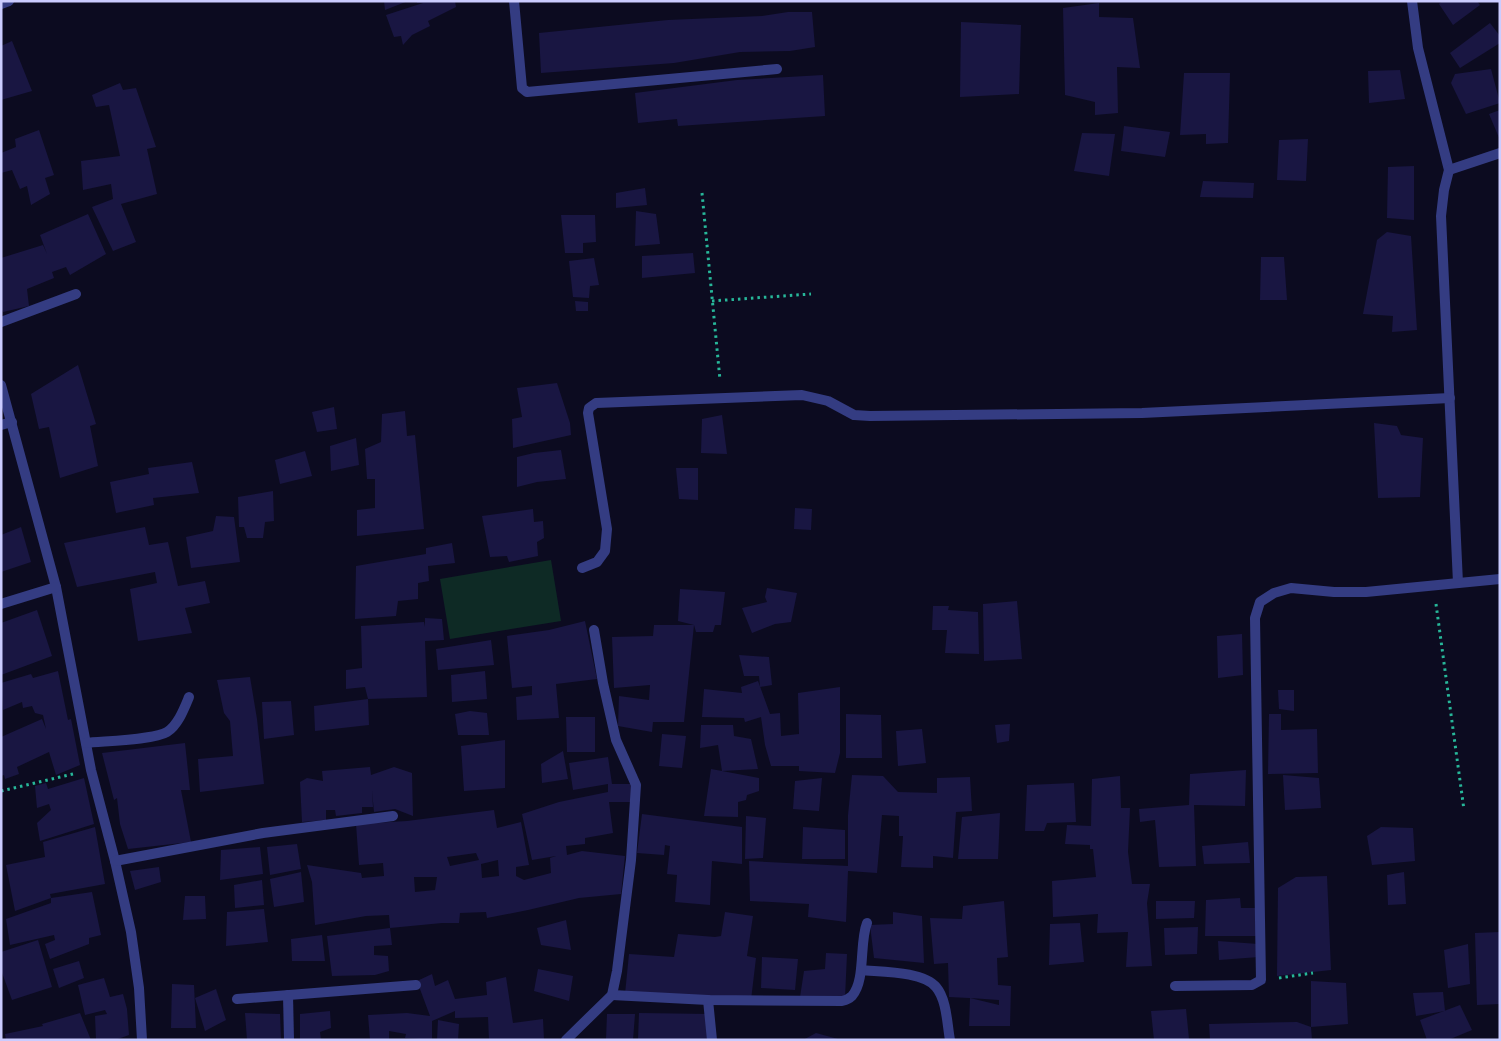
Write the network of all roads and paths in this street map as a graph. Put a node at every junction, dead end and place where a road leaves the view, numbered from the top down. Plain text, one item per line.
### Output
1 (9, 1) edge
2 (514, 1) edge
3 (1412, 1) edge
4 (1, 4) edge
5 (777, 69) dead end
6 (1500, 153) edge
7 (1449, 170) junction
8 (702, 193) dead end
9 (76, 294) dead end
10 (812, 294) dead end
11 (712, 302) junction
12 (1, 322) edge
13 (1, 385) edge
14 (722, 398) junction
15 (1450, 398) junction
16 (12, 422) junction
17 (1, 425) edge
18 (582, 568) dead end
19 (1500, 579) edge
20 (1458, 583) junction
21 (1433, 586) junction
22 (56, 587) junction
23 (1, 604) edge
24 (594, 630) dead end
25 (189, 697) dead end
26 (86, 743) junction
27 (91, 770) junction
28 (1, 791) edge
29 (1464, 810) dead end
30 (393, 816) dead end
31 (115, 861) junction
32 (867, 923) dead end
33 (861, 970) junction
34 (1313, 973) dead end
35 (1262, 980) junction
36 (416, 985) dead end
37 (1175, 986) dead end
38 (288, 995) junction
39 (612, 995) junction
40 (237, 999) dead end
41 (708, 1000) junction
42 (142, 1040) edge
43 (289, 1040) edge
44 (566, 1040) edge
45 (712, 1040) edge
46 (950, 1040) edge

1 - 4 street
2 - 5 street
3 - 7 street
6 - 7 street
7 - 15 street
8 - 11 path
9 - 12 street
10 - 11 path
11 - 14 path
13 - 16 street
14 - 15 street
14 - 18 street
15 - 20 street
16 - 17 street
16 - 22 street
19 - 20 street
20 - 21 street
21 - 29 path
21 - 35 street
22 - 23 street
22 - 26 street
24 - 39 street
25 - 26 street
26 - 27 street
27 - 28 path
27 - 31 street
30 - 31 street
31 - 42 street
32 - 33 street
33 - 41 street
33 - 46 street
34 - 35 path
35 - 37 street
36 - 38 street
38 - 40 street
38 - 43 street
39 - 41 street
39 - 44 street
41 - 45 street

